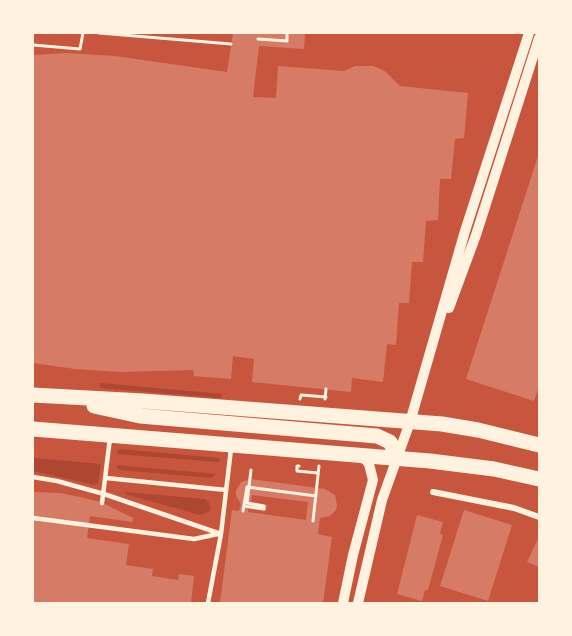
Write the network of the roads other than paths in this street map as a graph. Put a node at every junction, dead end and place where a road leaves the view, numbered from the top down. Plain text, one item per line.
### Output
1 (529, 33) edge
2 (539, 38) edge
3 (419, 390) junction
4 (33, 395) edge
5 (53, 397) junction
6 (410, 422) junction
7 (33, 429) edge
8 (110, 435) junction
9 (539, 445) edge
10 (231, 446) junction
11 (357, 456) junction
12 (395, 459) junction
13 (33, 477) edge
14 (106, 478) junction
15 (539, 478) edge
16 (226, 490) junction
17 (433, 492) dead end
18 (104, 494) junction
19 (102, 504) dead end
20 (539, 517) edge
21 (33, 518) edge
22 (221, 534) junction
23 (208, 603) edge
24 (344, 603) edge
25 (358, 603) edge

1 - 3 street
2 - 3 street
3 - 6 street
4 - 5 highway
5 - 6 highway
5 - 12 highway
6 - 9 highway
6 - 12 street
7 - 8 highway
8 - 10 highway
8 - 14 lane
10 - 11 highway
10 - 16 lane
11 - 12 highway
11 - 24 street
12 - 15 highway
12 - 25 street
13 - 18 lane
14 - 16 lane
14 - 18 lane
16 - 22 lane
17 - 20 street
18 - 19 lane
18 - 22 lane
21 - 22 lane
22 - 23 lane

